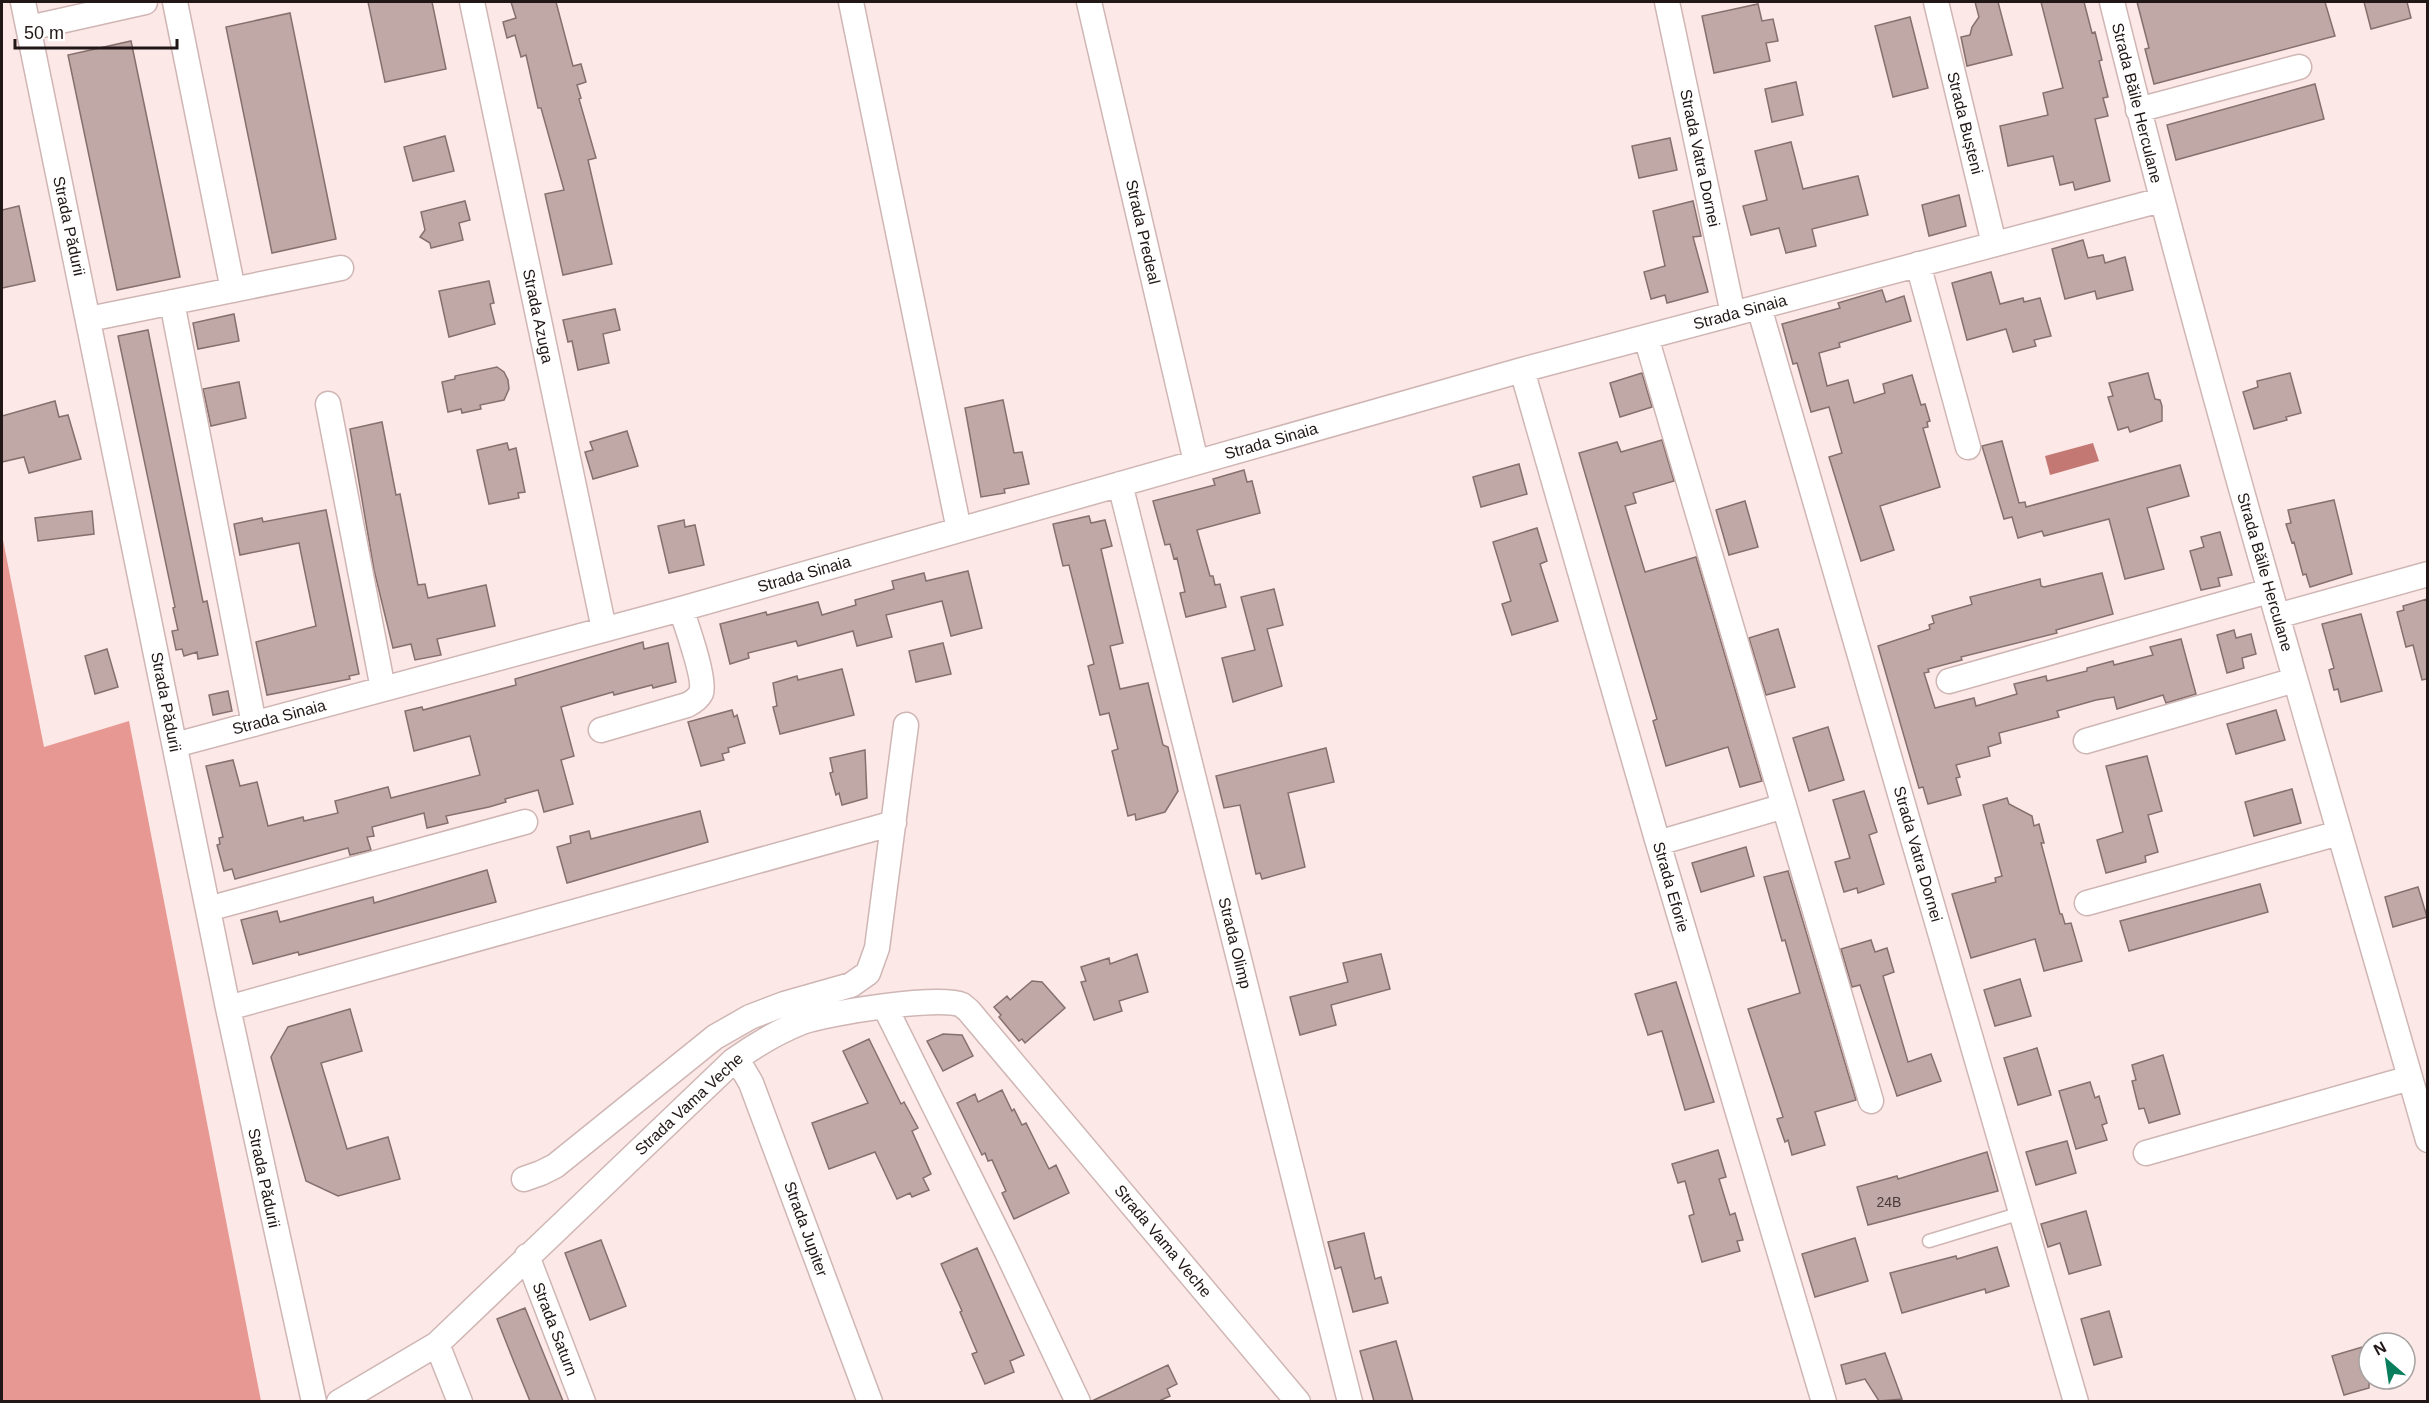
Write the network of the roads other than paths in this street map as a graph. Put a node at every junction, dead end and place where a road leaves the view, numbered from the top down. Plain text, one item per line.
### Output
1 (23, 2) edge
2 (145, 2) edge
3 (175, 2) edge
4 (472, 2) edge
5 (851, 2) edge
6 (1089, 2) edge
7 (1667, 2) edge
8 (1936, 2) edge
9 (2112, 2) edge
10 (29, 28) junction
11 (2299, 67) dead end
12 (2138, 110) junction
13 (2161, 200) junction
14 (1995, 244) junction
15 (1918, 264) junction
16 (341, 268) dead end
17 (233, 290) junction
18 (172, 302) junction
19 (1759, 307) junction
20 (1733, 314) junction
21 (88, 319) junction
22 (1646, 337) junction
23 (1522, 370) junction
24 (328, 404) dead end
25 (1968, 447) dead end
26 (1196, 462) junction
27 (1120, 484) junction
28 (959, 530) junction
29 (2427, 573) edge
30 (2270, 591) junction
31 (681, 609) junction
32 (2277, 616) junction
33 (604, 630) junction
34 (2295, 680) junction
35 (1948, 681) dead end
36 (383, 689) junction
37 (254, 724) junction
38 (906, 725) dead end
39 (601, 730) dead end
40 (2086, 741) dead end
41 (175, 745) junction
42 (1784, 806) junction
43 (525, 822) dead end
44 (894, 823) junction
45 (2339, 833) junction
46 (1658, 843) junction
47 (2087, 903) dead end
48 (208, 909) junction
49 (885, 1007) junction
50 (228, 1008) junction
51 (733, 1061) junction
52 (2410, 1077) junction
53 (1870, 1101) dead end
54 (2427, 1140) edge
55 (2146, 1153) dead end
56 (524, 1179) dead end
57 (2021, 1213) junction
58 (1929, 1241) dead end
59 (527, 1256) junction
60 (437, 1344) junction
61 (314, 1401) edge
62 (339, 1401) edge
63 (460, 1401) edge
64 (583, 1401) edge
65 (870, 1401) edge
66 (1078, 1401) edge
67 (1298, 1401) edge
68 (1350, 1401) edge
69 (1824, 1401) edge
70 (2076, 1401) edge

1 - 10 street, Strada Pădurii
2 - 10 street
3 - 17 street
4 - 33 street, Strada Azuga
5 - 28 street
6 - 26 street, Strada Predeal
7 - 20 street, Strada Vatra Dornei
8 - 14 street, Strada Bușteni
9 - 12 street, Strada Băile Herculane
10 - 21 street, Strada Pădurii
11 - 12 street
12 - 13 street, Strada Băile Herculane
13 - 14 street, Strada Sinaia
13 - 30 street, Strada Băile Herculane
14 - 15 street, Strada Sinaia
15 - 19 street, Strada Sinaia
15 - 25 street
16 - 17 street
17 - 18 street
18 - 21 street
18 - 37 street
19 - 20 street, Strada Sinaia
19 - 57 street, Strada Vatra Dornei
20 - 22 street, Strada Sinaia
21 - 41 street, Strada Pădurii
22 - 23 street, Strada Sinaia
22 - 42 street
23 - 26 street, Strada Sinaia
23 - 46 street, Strada Eforie
24 - 36 street
26 - 27 street, Strada Sinaia
27 - 28 street, Strada Sinaia
27 - 68 street, Strada Olimp
28 - 31 street, Strada Sinaia
29 - 32 street
30 - 32 street, Strada Băile Herculane
30 - 35 street
31 - 33 street, Strada Sinaia
31 - 39 street
32 - 34 street, Strada Băile Herculane
33 - 36 street, Strada Sinaia
34 - 40 street
34 - 45 street, Strada Băile Herculane
36 - 37 street, Strada Sinaia
37 - 41 street, Strada Sinaia
38 - 44 street
41 - 48 street, Strada Pădurii
42 - 46 street
42 - 53 street
43 - 48 street
44 - 50 street
44 - 56 street
45 - 47 street
45 - 52 street, Strada Băile Herculane
46 - 69 street, Strada Eforie
48 - 50 street, Strada Pădurii
49 - 51 street, Strada Vama Veche
49 - 66 street
49 - 67 street, Strada Vama Veche
50 - 61 street, Strada Pădurii
51 - 59 street, Strada Vama Veche
51 - 65 street, Strada Jupiter
52 - 54 street, Strada Băile Herculane
52 - 55 street
57 - 58 lane
57 - 70 street, Strada Vatra Dornei
59 - 60 street, Strada Vama Veche
59 - 64 street, Strada Saturn
60 - 62 street, Strada Vama Veche
60 - 63 street

